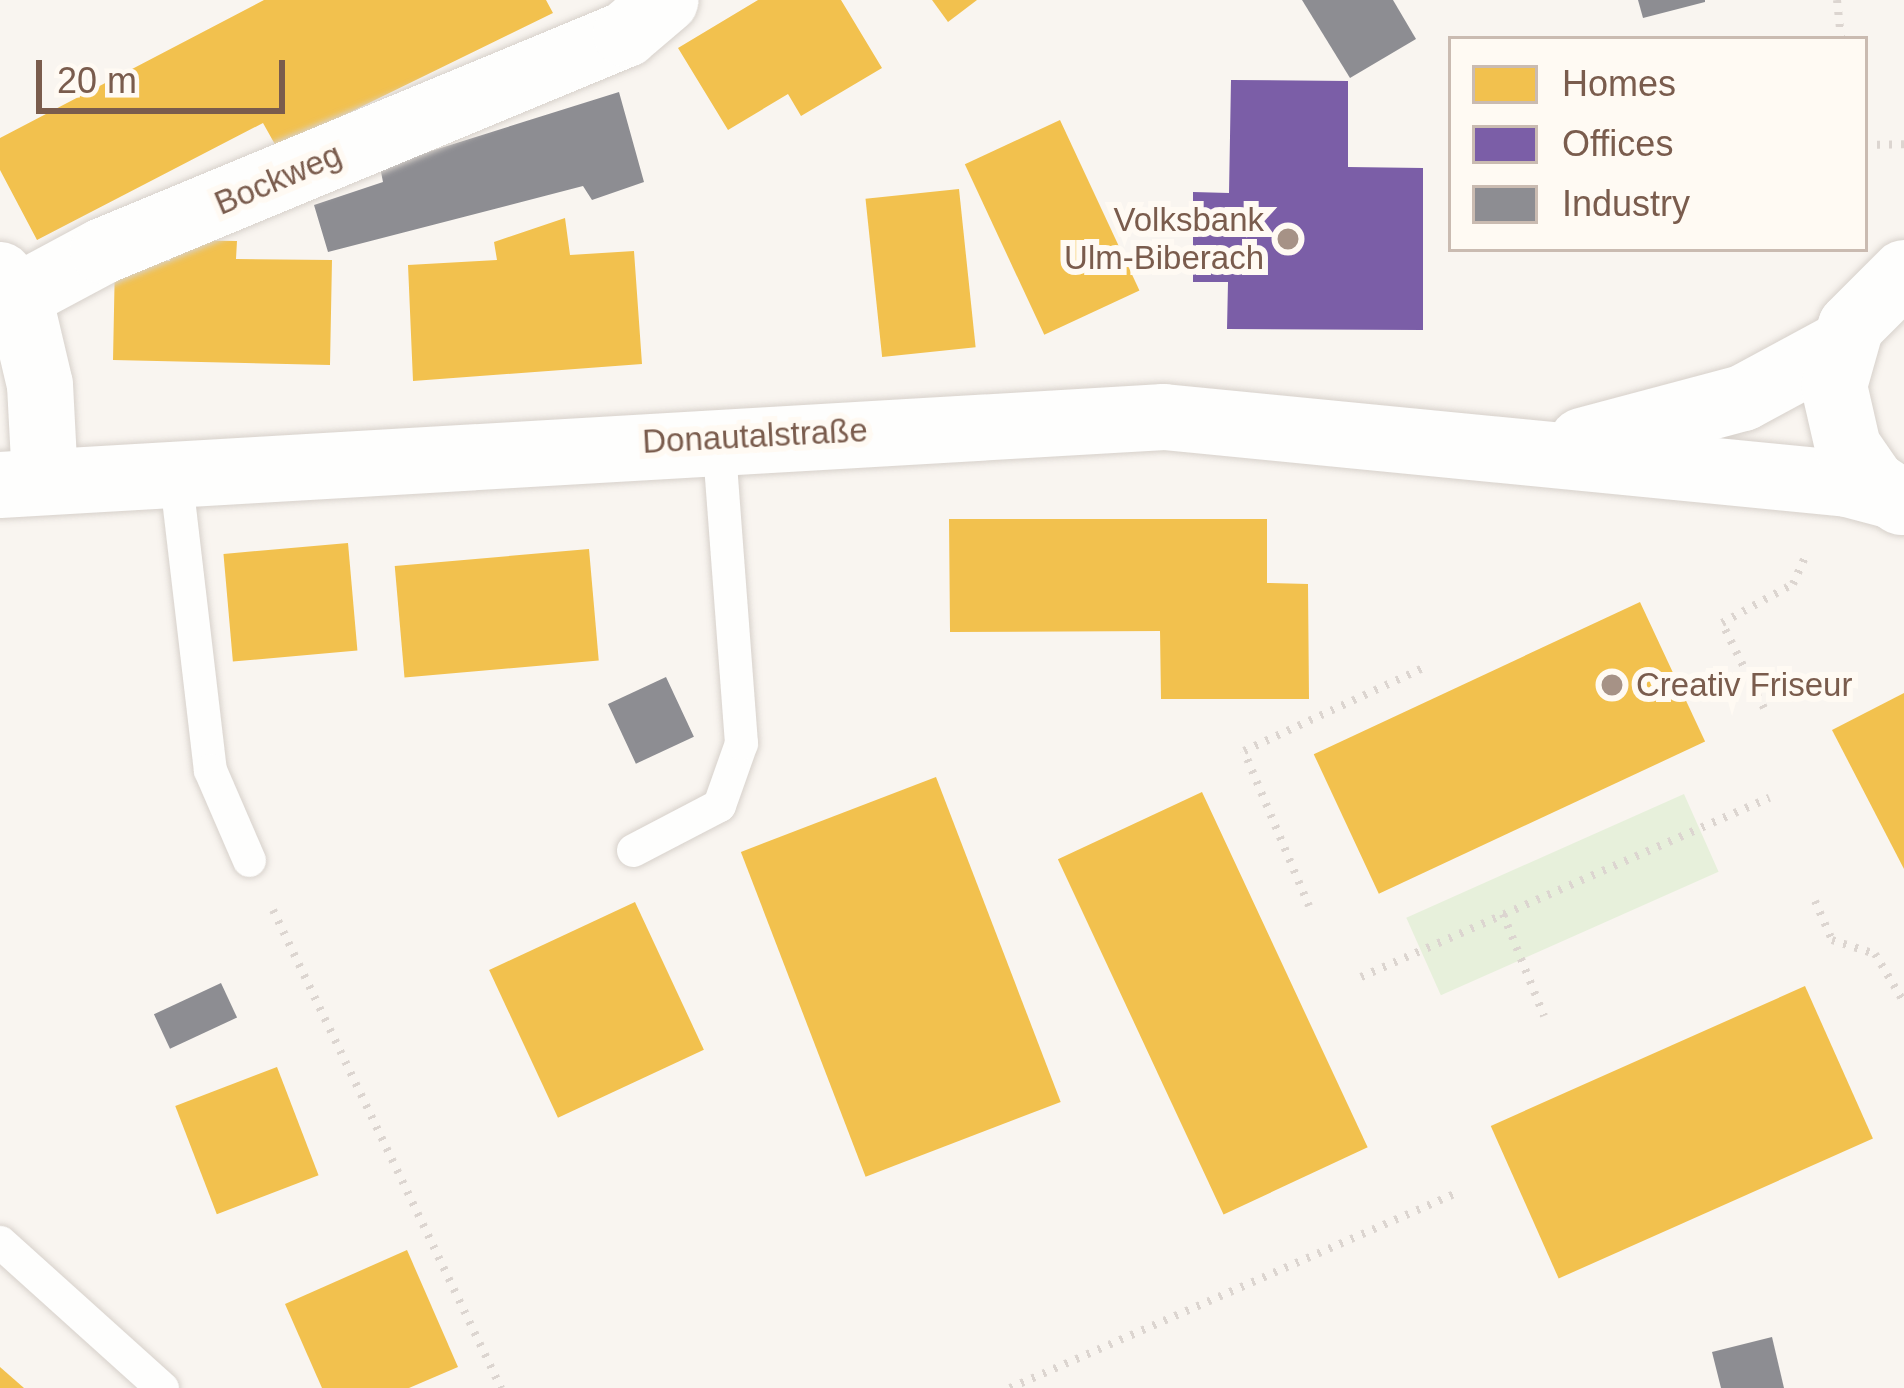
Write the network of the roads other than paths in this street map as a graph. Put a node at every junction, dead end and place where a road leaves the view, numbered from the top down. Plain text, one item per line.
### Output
1 (666, 0) edge
2 (1895, 271) edge
3 (10, 286) edge
4 (1841, 345) junction
5 (718, 438) junction
6 (1510, 449) junction
7 (175, 473) junction
8 (22, 483) edge
9 (1897, 500) edge
10 (633, 850) dead end
11 (249, 860) road end
12 (0, 1243) edge
13 (162, 1388) edge

1 - 3 main road, Bockweg
2 - 4 main road
3 - 8 main road
4 - 6 main road
4 - 9 main road
5 - 6 main road, Donautalstraße
5 - 7 main road, Donautalstraße
5 - 10 lane
6 - 9 main road
7 - 8 main road, Donautalstraße
7 - 11 lane
12 - 13 lane

